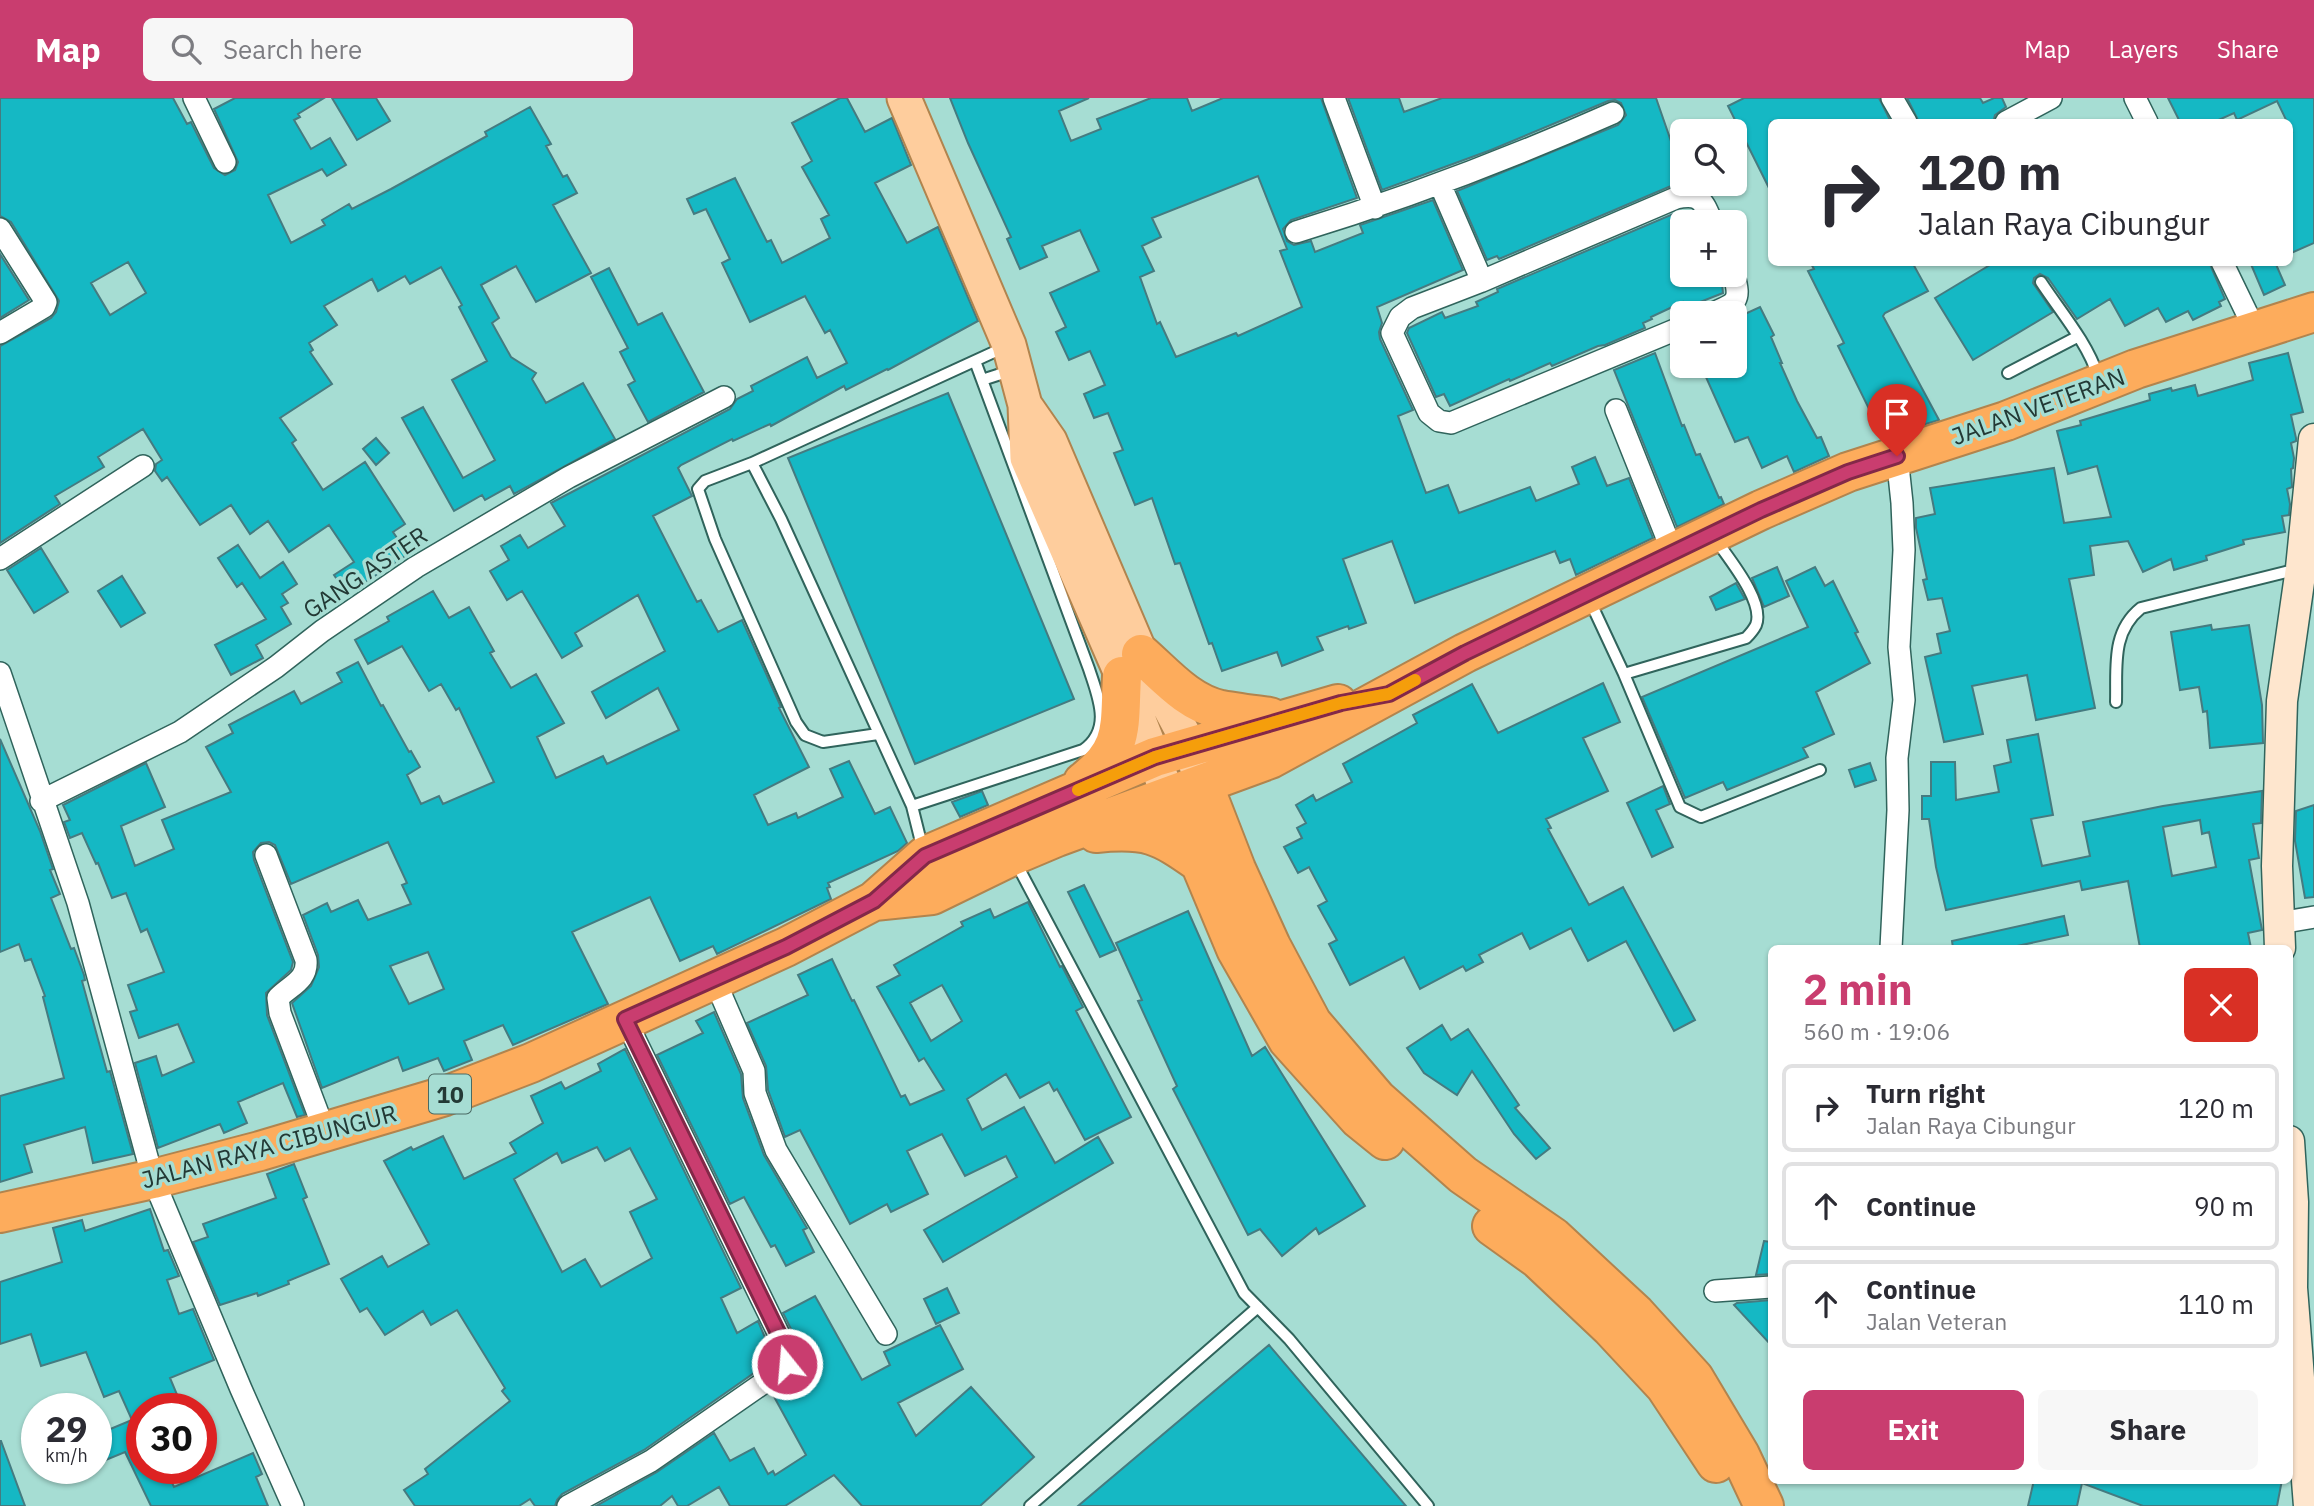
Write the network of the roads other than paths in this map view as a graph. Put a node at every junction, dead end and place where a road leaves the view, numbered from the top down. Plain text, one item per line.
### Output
1 (194, 98) edge
2 (904, 98) edge
3 (1334, 98) edge
4 (1892, 98) edge
5 (2050, 98) edge
6 (2136, 98) edge
7 (2021, 106) edge
8 (1613, 113) dead end
9 (1904, 119) edge
10 (2009, 119) edge
11 (2146, 119) edge
12 (225, 162) dead end
13 (1440, 184) junction
14 (1375, 208) junction
15 (1707, 210) edge
16 (0, 229) edge
17 (1296, 232) dead end
18 (2224, 266) edge
19 (1482, 281) junction
20 (2041, 282) dead end
21 (2314, 312) edge
22 (2255, 330) junction
23 (1670, 332) edge
24 (0, 333) edge
25 (2077, 337) junction
26 (1012, 357) junction
27 (975, 361) junction
28 (2008, 373) dead end
29 (982, 380) junction
30 (2100, 382) junction
31 (724, 397) dead end
32 (1616, 410) dead end
33 (2314, 439) edge
34 (1897, 456) junction
35 (752, 463) junction
36 (143, 466) dead end
37 (1712, 535) junction
38 (2306, 551) edge
39 (1673, 553) junction
40 (0, 559) edge
41 (1587, 596) junction
42 (1131, 665) junction
43 (0, 673) edge
44 (1624, 674) junction
45 (1389, 694) junction
46 (2116, 702) dead end
47 (1288, 719) junction
48 (878, 734) junction
49 (1172, 751) junction
50 (1270, 758) junction
51 (1820, 770) dead end
52 (1186, 790) junction
53 (1068, 794) junction
54 (41, 801) junction
55 (912, 806) junction
56 (1057, 837) junction
57 (266, 855) dead end
58 (925, 856) junction
59 (1012, 856) junction
60 (1218, 866) junction
61 (874, 901) junction
62 (2314, 917) edge
63 (2279, 936) edge
64 (1891, 945) edge
65 (715, 981) junction
66 (625, 1019) junction
67 (325, 1132) junction
68 (153, 1179) junction
69 (0, 1213) edge
70 (1768, 1287) edge
71 (1715, 1291) dead end
72 (2293, 1294) edge
73 (1258, 1307) junction
74 (886, 1334) dead end
75 (2296, 1414) edge
76 (293, 1506) edge
77 (568, 1506) edge
78 (1030, 1506) edge
79 (1428, 1506) edge
80 (1738, 1506) edge
81 (1764, 1506) edge
82 (2309, 1506) edge

1 - 12 street
2 - 26 main road
3 - 14 street
4 - 9 street
5 - 7 street
6 - 11 street
7 - 10 street
8 - 13 street
13 - 14 street
13 - 19 street
14 - 17 street
15 - 19 street
16 - 24 street
18 - 22 street
19 - 23 street
20 - 25 lane
21 - 22 highway, JALAN VETERAN / 10
22 - 30 highway, JALAN VETERAN / 10
25 - 28 lane
25 - 30 lane
26 - 27 lane
26 - 29 lane
26 - 42 main road
27 - 29 lane
27 - 35 lane
29 - 55 lane
30 - 34 highway, JALAN VETERAN / 10
31 - 54 street, GANG ASTER
32 - 39 street
33 - 38 street
34 - 37 highway, JALAN VETERAN / 10
34 - 64 street
35 - 48 lane
35 - 48 lane
36 - 40 street
37 - 39 highway, JALAN VETERAN / 10
37 - 44 lane
38 - 46 lane
38 - 63 street
39 - 41 highway, JALAN VETERAN / 10
41 - 44 lane
41 - 45 highway, JALAN VETERAN / 10
42 - 47 highway
42 - 49 main road
42 - 53 highway
43 - 54 street
44 - 51 lane
45 - 47 highway, JALAN VETERAN / 10
45 - 50 highway, JALAN VETERAN / 10
47 - 49 highway, JALAN VETERAN / 10
48 - 55 lane
49 - 52 main road
49 - 53 highway, 10
50 - 52 highway, JALAN VETERAN / 10
50 - 60 highway
52 - 56 highway, 10
52 - 60 highway
53 - 58 highway, 10
54 - 68 street
55 - 58 lane
56 - 59 highway, 10
56 - 60 highway
57 - 67 street
58 - 61 highway, 10
59 - 61 highway, 10
59 - 73 lane
60 - 80 highway
60 - 81 highway
61 - 65 highway, JALAN RAYA CIBUNGUR / 10
62 - 63 street
65 - 66 highway, JALAN RAYA CIBUNGUR / 10
65 - 74 street
66 - 67 highway, JALAN RAYA CIBUNGUR / 10
66 - 77 street
67 - 68 highway, JALAN RAYA CIBUNGUR / 10
68 - 69 highway, JALAN RAYA CIBUNGUR / 10
68 - 76 street
70 - 71 street
72 - 75 street
73 - 78 lane
73 - 79 lane
75 - 82 street

